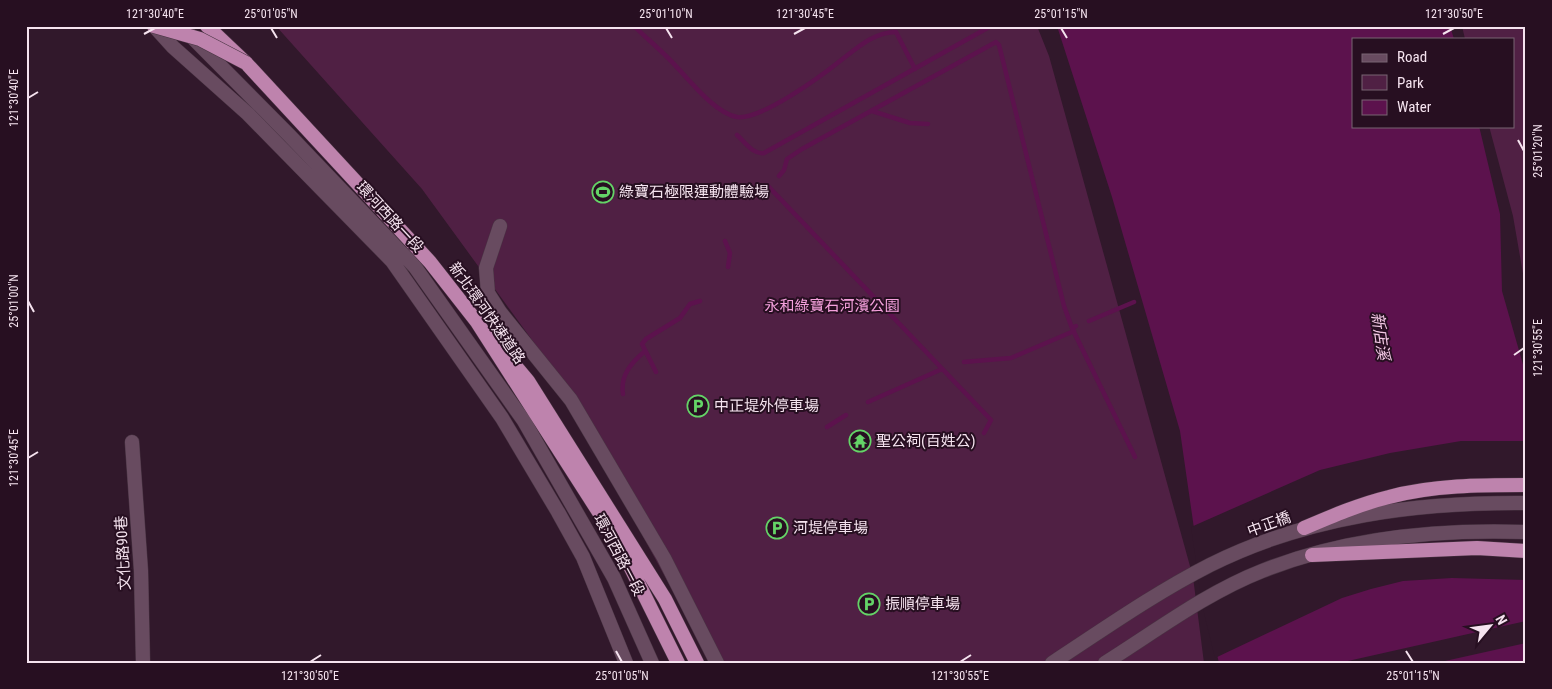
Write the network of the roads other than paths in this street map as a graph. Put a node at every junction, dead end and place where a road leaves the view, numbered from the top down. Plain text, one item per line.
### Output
1 (154, 26) edge
2 (207, 26) edge
3 (183, 28) edge
4 (246, 63) junction
5 (500, 226) dead end
6 (477, 322) junction
7 (132, 442) dead end
8 (1526, 485) edge
9 (1526, 503) edge
10 (1304, 528) junction
11 (1526, 532) edge
12 (1526, 551) edge
13 (1312, 555) junction
14 (144, 663) edge
15 (626, 663) edge
16 (652, 663) edge
17 (678, 663) edge
18 (697, 663) edge
19 (718, 663) edge
20 (1052, 663) edge
21 (1105, 663) edge

1 - 4 highway, bridge
1 - 15 main road, 環河西路一段
2 - 4 highway, 新北環河快速道路, bridge
3 - 16 main road, 環河西路一段
4 - 6 highway, 新北環河快速道路
5 - 19 main road
6 - 17 highway, 新北環河快速道路
6 - 18 highway
7 - 14 main road, 文化路90巷
8 - 10 highway
9 - 10 main road, 中正橋
10 - 20 main road, 中正橋
11 - 13 main road
12 - 13 highway
13 - 21 main road

